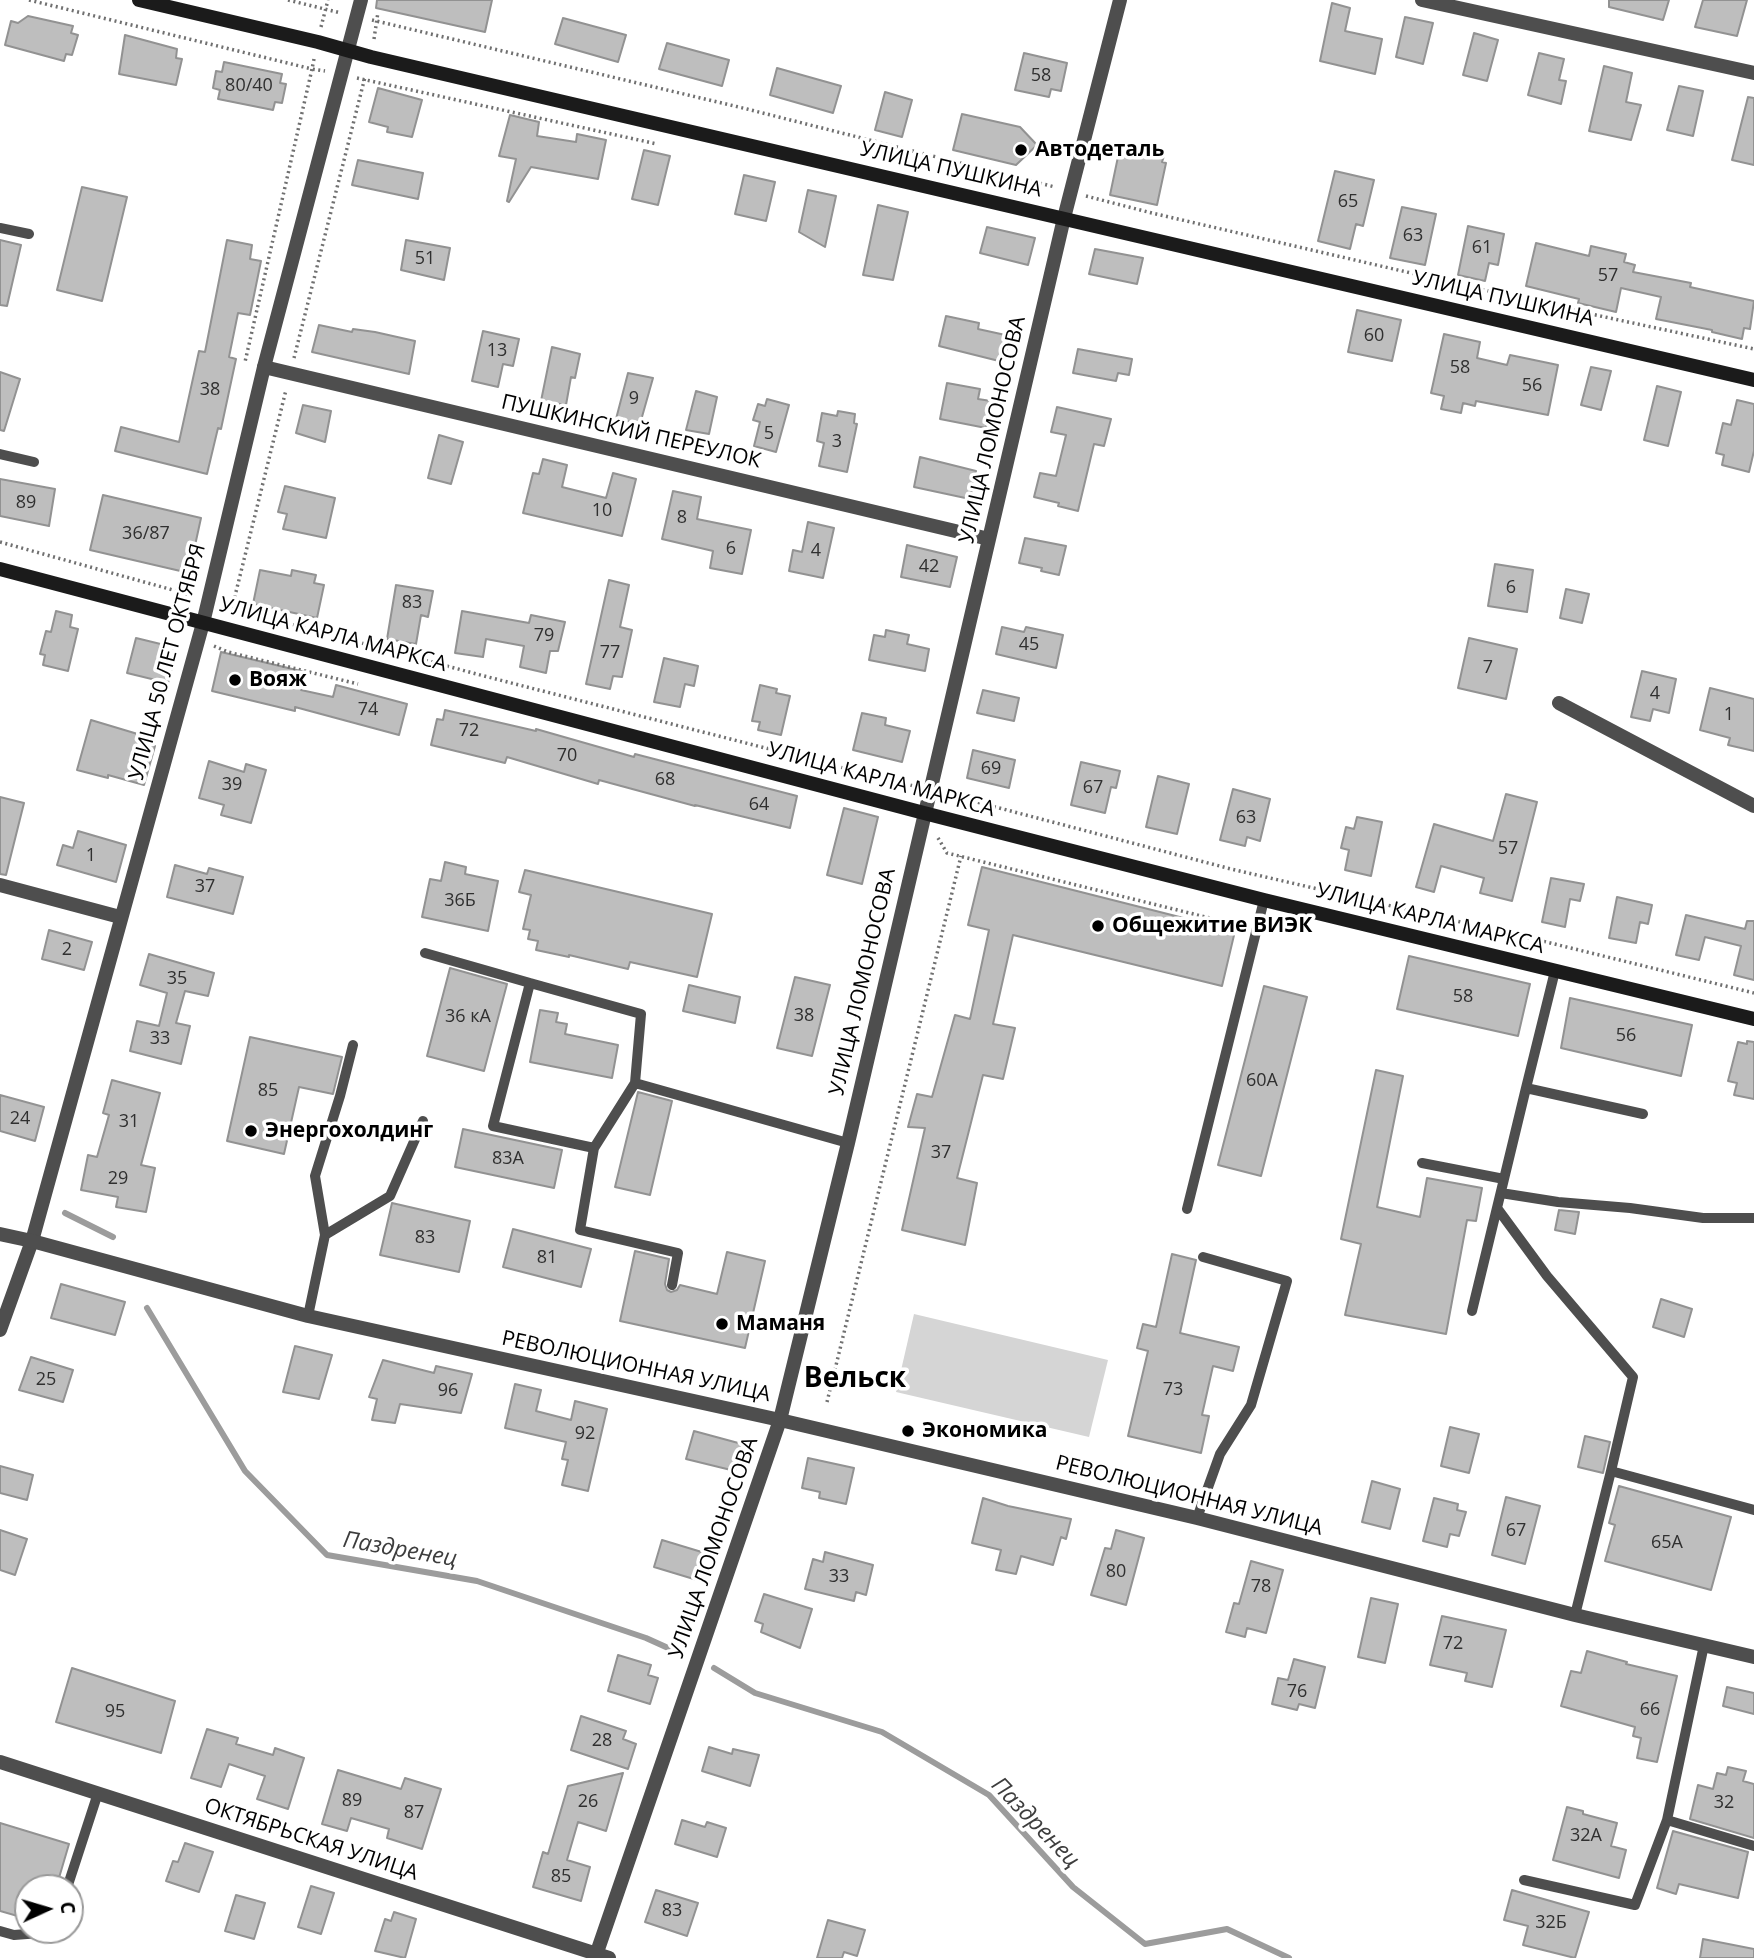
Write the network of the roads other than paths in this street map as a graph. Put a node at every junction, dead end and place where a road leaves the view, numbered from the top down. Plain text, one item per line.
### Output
1 (139, 0) edge
2 (361, 0) edge
3 (1120, 0) edge
4 (1422, 0) edge
5 (348, 51) junction
6 (1754, 73) edge
7 (1064, 218) junction
8 (0, 228) edge
9 (29, 234) dead end
10 (264, 367) junction
11 (1754, 380) edge
12 (0, 454) edge
13 (34, 462) dead end
14 (989, 539) junction
15 (0, 569) edge
16 (203, 622) junction
17 (1559, 702) dead end
18 (1754, 806) edge
19 (924, 813) junction
20 (0, 885) edge
21 (1264, 900) junction
22 (120, 917) junction
23 (425, 953) dead end
24 (1555, 971) junction
25 (530, 984) junction
26 (1754, 1019) edge
27 (353, 1045) dead end
28 (635, 1083) junction
29 (1526, 1087) junction
30 (1643, 1114) dead end
31 (423, 1121) dead end
32 (848, 1143) junction
33 (594, 1148) junction
34 (1422, 1163) dead end
35 (1504, 1180) junction
36 (1501, 1193) junction
37 (1187, 1209) dead end
38 (1497, 1209) junction
39 (1754, 1217) edge
40 (0, 1234) edge
41 (325, 1236) junction
42 (32, 1241) junction
43 (1203, 1257) dead end
44 (672, 1285) dead end
45 (1472, 1311) dead end
46 (308, 1315) junction
47 (0, 1330) edge
48 (780, 1420) junction
49 (1611, 1471) junction
50 (1754, 1510) edge
51 (1197, 1518) junction
52 (1575, 1615) junction
53 (1704, 1645) junction
54 (1754, 1657) edge
55 (0, 1762) edge
56 (98, 1793) junction
57 (1667, 1820) junction
58 (1754, 1846) edge
59 (72, 1874) edge
60 (1524, 1880) dead end
61 (600, 1957) edge

1 - 5 main road, УЛИЦА ПУШКИНА
2 - 5 street, УЛИЦА 50 ЛЕТ ОКТЯБРЯ
3 - 7 street, УЛИЦА ЛОМОНОСОВА
4 - 6 street
5 - 7 main road, УЛИЦА ПУШКИНА
5 - 10 street, УЛИЦА 50 ЛЕТ ОКТЯБРЯ
7 - 11 main road, УЛИЦА ПУШКИНА
7 - 14 street, УЛИЦА ЛОМОНОСОВА
8 - 9 lane
10 - 14 street, ПУШКИНСКИЙ ПЕРЕУЛОК
10 - 16 street, УЛИЦА 50 ЛЕТ ОКТЯБРЯ
12 - 13 lane
14 - 19 street, УЛИЦА ЛОМОНОСОВА
15 - 16 main road, УЛИЦА КАРЛА МАРКСА
16 - 19 main road, УЛИЦА КАРЛА МАРКСА
16 - 22 street, УЛИЦА 50 ЛЕТ ОКТЯБРЯ
17 - 18 street
19 - 21 main road, УЛИЦА КАРЛА МАРКСА
19 - 32 street, УЛИЦА ЛОМОНОСОВА
20 - 22 street
21 - 24 main road, УЛИЦА КАРЛА МАРКСА
21 - 37 lane
22 - 42 street, УЛИЦА 50 ЛЕТ ОКТЯБРЯ
23 - 25 lane
24 - 26 main road, УЛИЦА КАРЛА МАРКСА
24 - 29 lane
25 - 28 lane
25 - 33 lane
27 - 41 lane
28 - 32 lane
28 - 33 lane
29 - 30 lane
29 - 35 lane
31 - 41 lane
32 - 48 street, УЛИЦА ЛОМОНОСОВА
33 - 44 lane
34 - 35 lane
35 - 36 lane
36 - 38 lane
36 - 39 lane
38 - 45 lane
38 - 49 lane
40 - 42 street, РЕВОЛЮЦИОННАЯ УЛИЦА
41 - 46 lane
42 - 46 street, РЕВОЛЮЦИОННАЯ УЛИЦА
42 - 47 street, УЛИЦА 50 ЛЕТ ОКТЯБРЯ
43 - 51 lane
46 - 48 street, РЕВОЛЮЦИОННАЯ УЛИЦА
48 - 51 street, РЕВОЛЮЦИОННАЯ УЛИЦА
48 - 61 street, УЛИЦА ЛОМОНОСОВА
49 - 50 lane
49 - 52 lane
51 - 52 street, РЕВОЛЮЦИОННАЯ УЛИЦА
52 - 53 street, РЕВОЛЮЦИОННАЯ УЛИЦА
53 - 54 street, РЕВОЛЮЦИОННАЯ УЛИЦА
53 - 57 lane
55 - 56 street, ОКТЯБРЬСКАЯ УЛИЦА
56 - 59 lane
56 - 61 street, ОКТЯБРЬСКАЯ УЛИЦА
57 - 58 lane
57 - 60 lane

